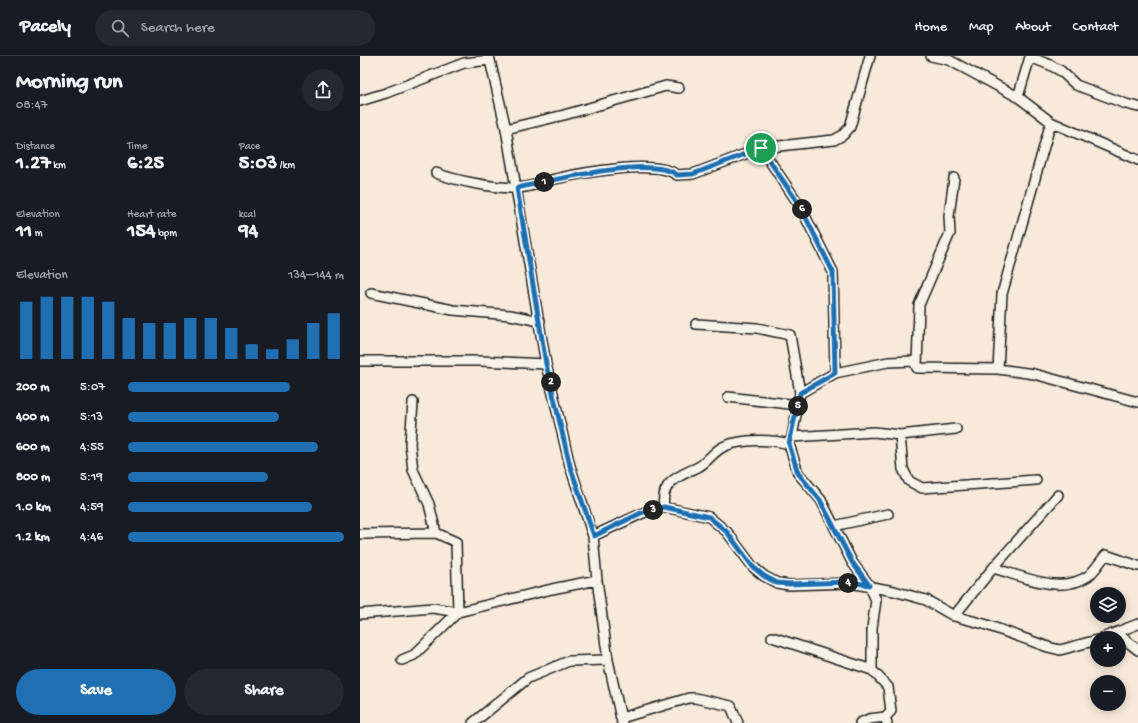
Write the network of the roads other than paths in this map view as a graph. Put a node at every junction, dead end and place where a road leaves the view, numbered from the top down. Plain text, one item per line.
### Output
1 (870, 56) edge
2 (931, 56) edge
3 (1030, 57) edge
4 (490, 58) edge
5 (679, 88) dead end
6 (1018, 97) junction
7 (360, 101) edge
8 (1138, 107) edge
9 (1051, 122) junction
10 (506, 129) junction
11 (761, 148) junction
12 (1138, 160) edge
13 (436, 173) dead end
14 (954, 178) dead end
15 (517, 188) junction
16 (371, 293) dead end
17 (540, 321) junction
18 (696, 324) dead end
19 (360, 361) edge
20 (546, 364) junction
21 (917, 368) junction
22 (998, 369) junction
23 (835, 373) junction
24 (800, 393) junction
25 (728, 397) dead end
26 (413, 402) dead end
27 (1138, 402) edge
28 (798, 405) junction
29 (956, 429) dead end
30 (900, 435) junction
31 (790, 440) junction
32 (1036, 480) dead end
33 (1058, 495) dead end
34 (664, 507) junction
35 (888, 514) dead end
36 (834, 526) junction
37 (436, 533) junction
38 (360, 534) edge
39 (594, 536) junction
40 (1138, 566) edge
41 (993, 568) junction
42 (597, 580) junction
43 (869, 585) junction
44 (458, 612) junction
45 (360, 614) edge
46 (954, 616) junction
47 (1138, 624) edge
48 (1122, 631) edge
49 (772, 637) dead end
50 (1126, 640) edge
51 (1090, 642) edge
52 (1138, 650) edge
53 (402, 660) dead end
54 (608, 660) junction
55 (872, 670) junction
56 (621, 720) edge
57 (886, 720) edge
58 (473, 723) edge
59 (738, 723) edge
60 (860, 723) edge

1 - 11 street
2 - 6 street
3 - 6 street
3 - 8 street
4 - 7 street
4 - 10 street
5 - 10 street
6 - 9 street
9 - 12 street
9 - 22 street
10 - 15 street
11 - 15 street
11 - 23 street
13 - 15 street
14 - 21 street
15 - 17 street
16 - 17 street
17 - 20 street
18 - 24 street
19 - 20 street
20 - 39 street
21 - 22 street
21 - 23 street
22 - 27 street
23 - 24 street
24 - 28 street
25 - 28 street
26 - 37 street
28 - 31 street
29 - 30 street
30 - 31 street
30 - 32 street
31 - 34 street
31 - 36 street
33 - 41 street
34 - 39 street
34 - 43 street
35 - 36 street
36 - 43 street
37 - 38 street
37 - 44 street
39 - 42 street
40 - 41 street
41 - 46 street
42 - 44 street
42 - 54 street
43 - 46 street
43 - 55 street
44 - 45 street
44 - 53 street
46 - 51 street
47 - 48 street
49 - 55 street
50 - 52 street
54 - 56 street
54 - 58 street
55 - 57 street
56 - 59 street
57 - 60 street

